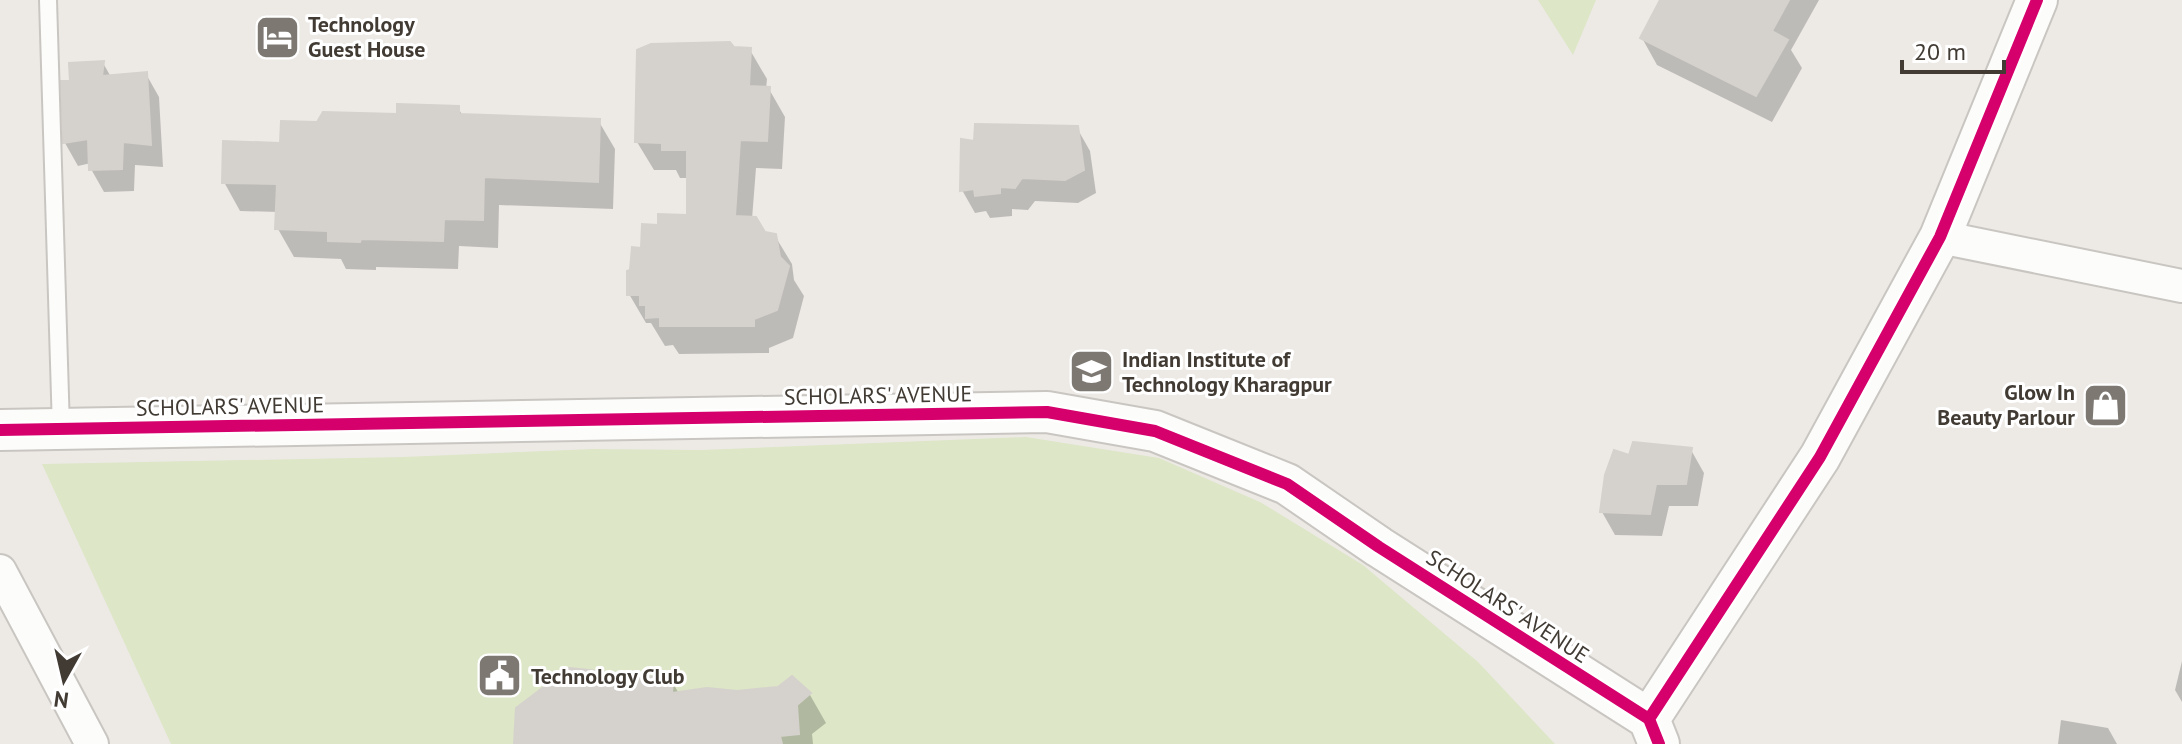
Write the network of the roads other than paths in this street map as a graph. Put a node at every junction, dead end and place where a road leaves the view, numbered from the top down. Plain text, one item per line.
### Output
1 (48, 0) edge
2 (2037, 0) edge
3 (1940, 237) junction
4 (2182, 286) edge
5 (61, 429) junction
6 (0, 430) edge
7 (0, 571) edge
8 (1654, 732) edge
9 (92, 744) edge

1 - 5 lane
2 - 3 street
3 - 4 street
3 - 8 street
5 - 6 street, SCHOLARS' AVENUE
5 - 8 street, SCHOLARS' AVENUE
7 - 9 street

